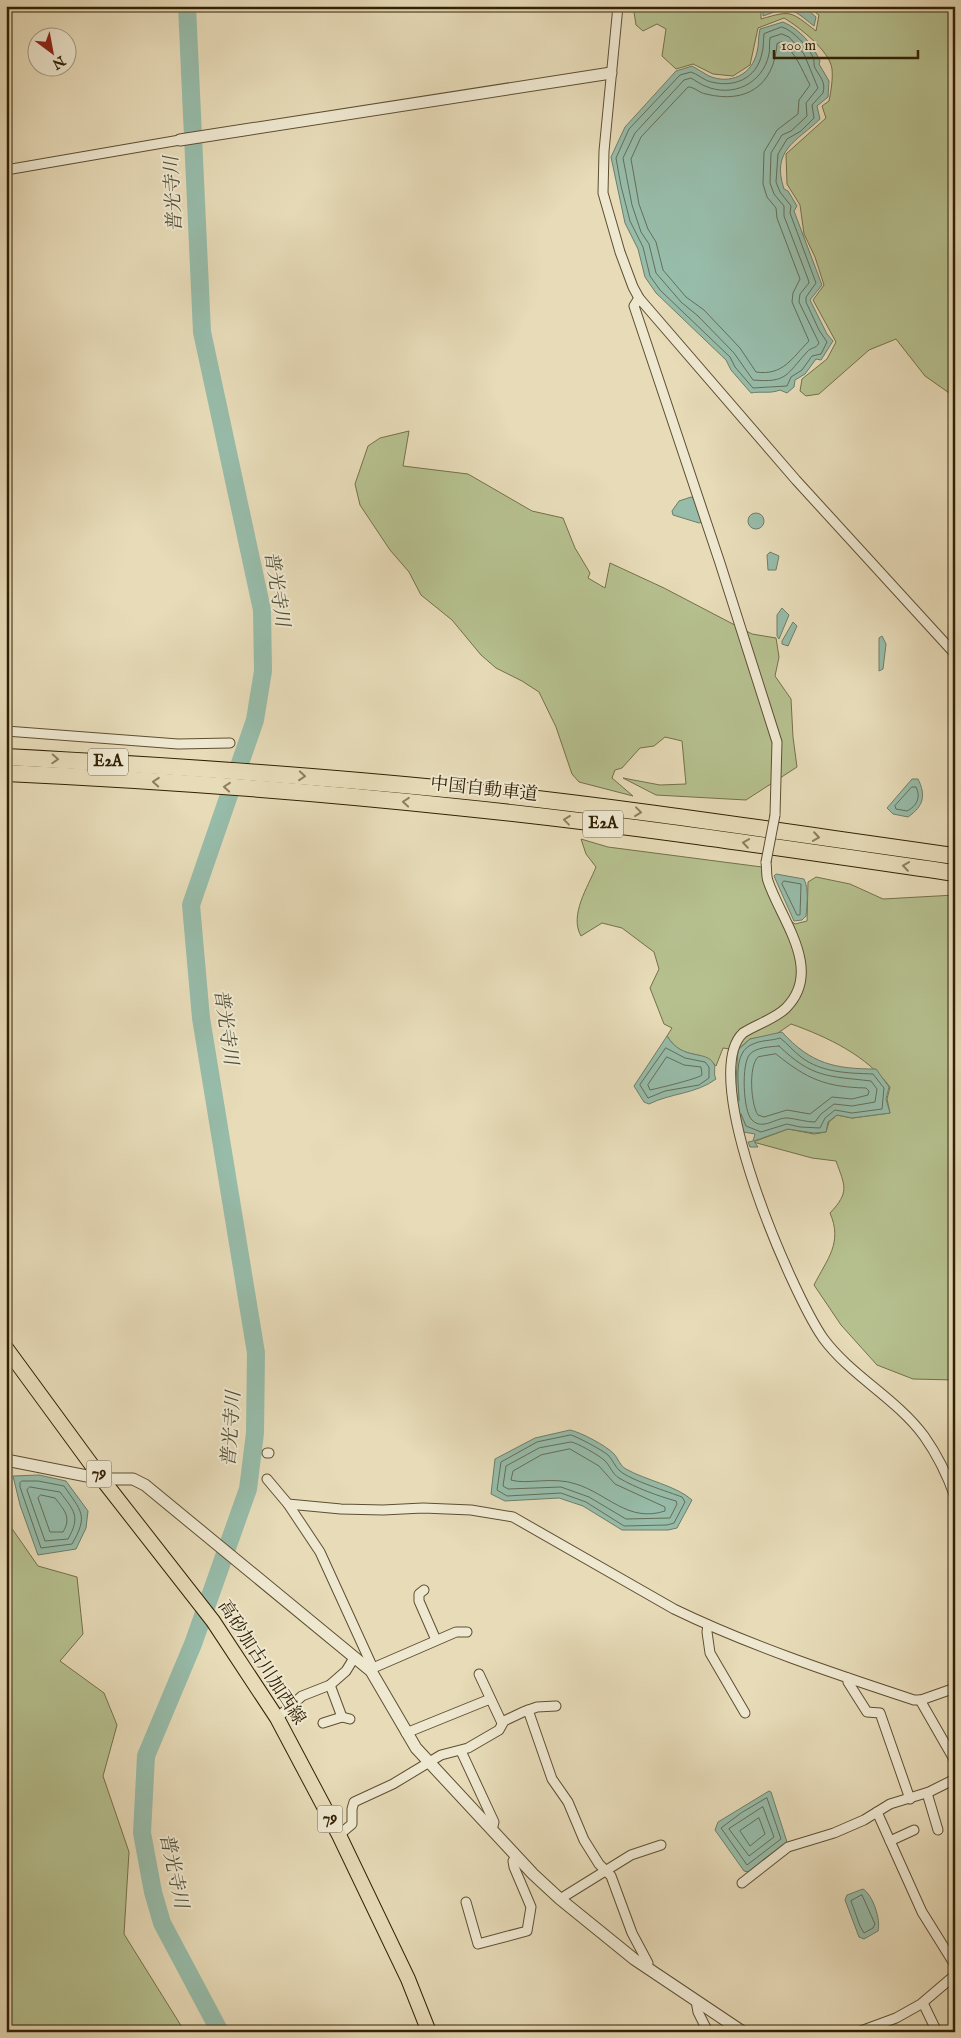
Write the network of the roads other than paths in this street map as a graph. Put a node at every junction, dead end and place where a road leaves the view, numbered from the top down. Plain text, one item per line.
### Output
1 (618, 6) edge
2 (611, 73) junction
3 (180, 140) joint
4 (6, 170) edge
5 (640, 298) junction
6 (955, 654) edge
7 (6, 731) edge
8 (230, 743) dead end
9 (6, 757) edge
10 (6, 773) edge
11 (955, 856) edge
12 (955, 873) edge
13 (6, 1348) edge
14 (6, 1460) edge
15 (102, 1479) junction
16 (267, 1479) dead end
17 (955, 1497) edge
18 (288, 1504) junction
19 (424, 1590) dead end
20 (708, 1625) junction
21 (467, 1632) dead end
22 (436, 1640) junction
23 (354, 1658) junction
24 (372, 1670) junction
25 (479, 1674) dead end
26 (848, 1678) junction
27 (330, 1685) junction
28 (955, 1688) edge
29 (490, 1699) junction
30 (920, 1700) junction
31 (556, 1706) dead end
32 (528, 1710) junction
33 (745, 1712) dead end
34 (277, 1718) junction
35 (323, 1723) dead end
36 (502, 1723) junction
37 (406, 1733) junction
38 (461, 1751) junction
39 (429, 1762) junction
40 (955, 1762) edge
41 (955, 1779) edge
42 (927, 1793) junction
43 (910, 1799) junction
44 (877, 1812) junction
45 (492, 1830) junction
46 (914, 1830) dead end
47 (938, 1830) dead end
48 (338, 1835) junction
49 (890, 1841) junction
50 (661, 1845) dead end
51 (516, 1856) junction
52 (605, 1870) junction
53 (742, 1883) dead end
54 (560, 1899) junction
55 (466, 1902) dead end
56 (955, 1965) edge
57 (646, 1967) junction
58 (955, 1975) edge
59 (696, 2001) junction
60 (923, 2003) junction
61 (429, 2032) edge
62 (708, 2032) edge
63 (743, 2032) edge
64 (858, 2032) edge
65 (937, 2032) edge

1 - 2 street
2 - 3 street
2 - 5 street
3 - 4 street
5 - 6 street
5 - 17 street, bridge
7 - 8 street
9 -> 11 highway, 中国自動車道 / E2A
12 -> 10 highway, 中国自動車道 / E2A
13 - 15 main road, 高砂加古川加西線 / 79
14 - 15 street
15 - 23 street
15 - 34 main road, 高砂加古川加西線 / 79
16 - 18 street
18 - 20 street
18 - 24 street
19 - 22 street
20 - 26 street
20 - 33 street
21 - 22 street
22 - 24 street
23 - 24 street
23 - 27 street
24 - 37 street
25 - 29 street
26 - 30 street
26 - 43 street
27 - 34 street
27 - 35 street
28 - 30 street
29 - 36 street
29 - 37 street
30 - 40 street
31 - 32 street
32 - 36 street
32 - 52 street
34 - 48 main road, 高砂加古川加西線 / 79
36 - 38 street
37 - 39 street
38 - 39 street
38 - 45 street
39 - 45 street
39 - 48 street
41 - 42 street
42 - 43 street
42 - 47 street
43 - 44 street
44 - 49 street
44 - 53 street
45 - 51 street
46 - 49 street
48 - 61 main road, 高砂加古川加西線 / 79
49 - 56 street
50 - 52 street
51 - 54 street
51 - 55 street
52 - 54 street
52 - 57 street
54 - 57 street
57 - 59 street
58 - 60 street
59 - 62 street
59 - 63 street
60 - 64 street
60 - 65 street

